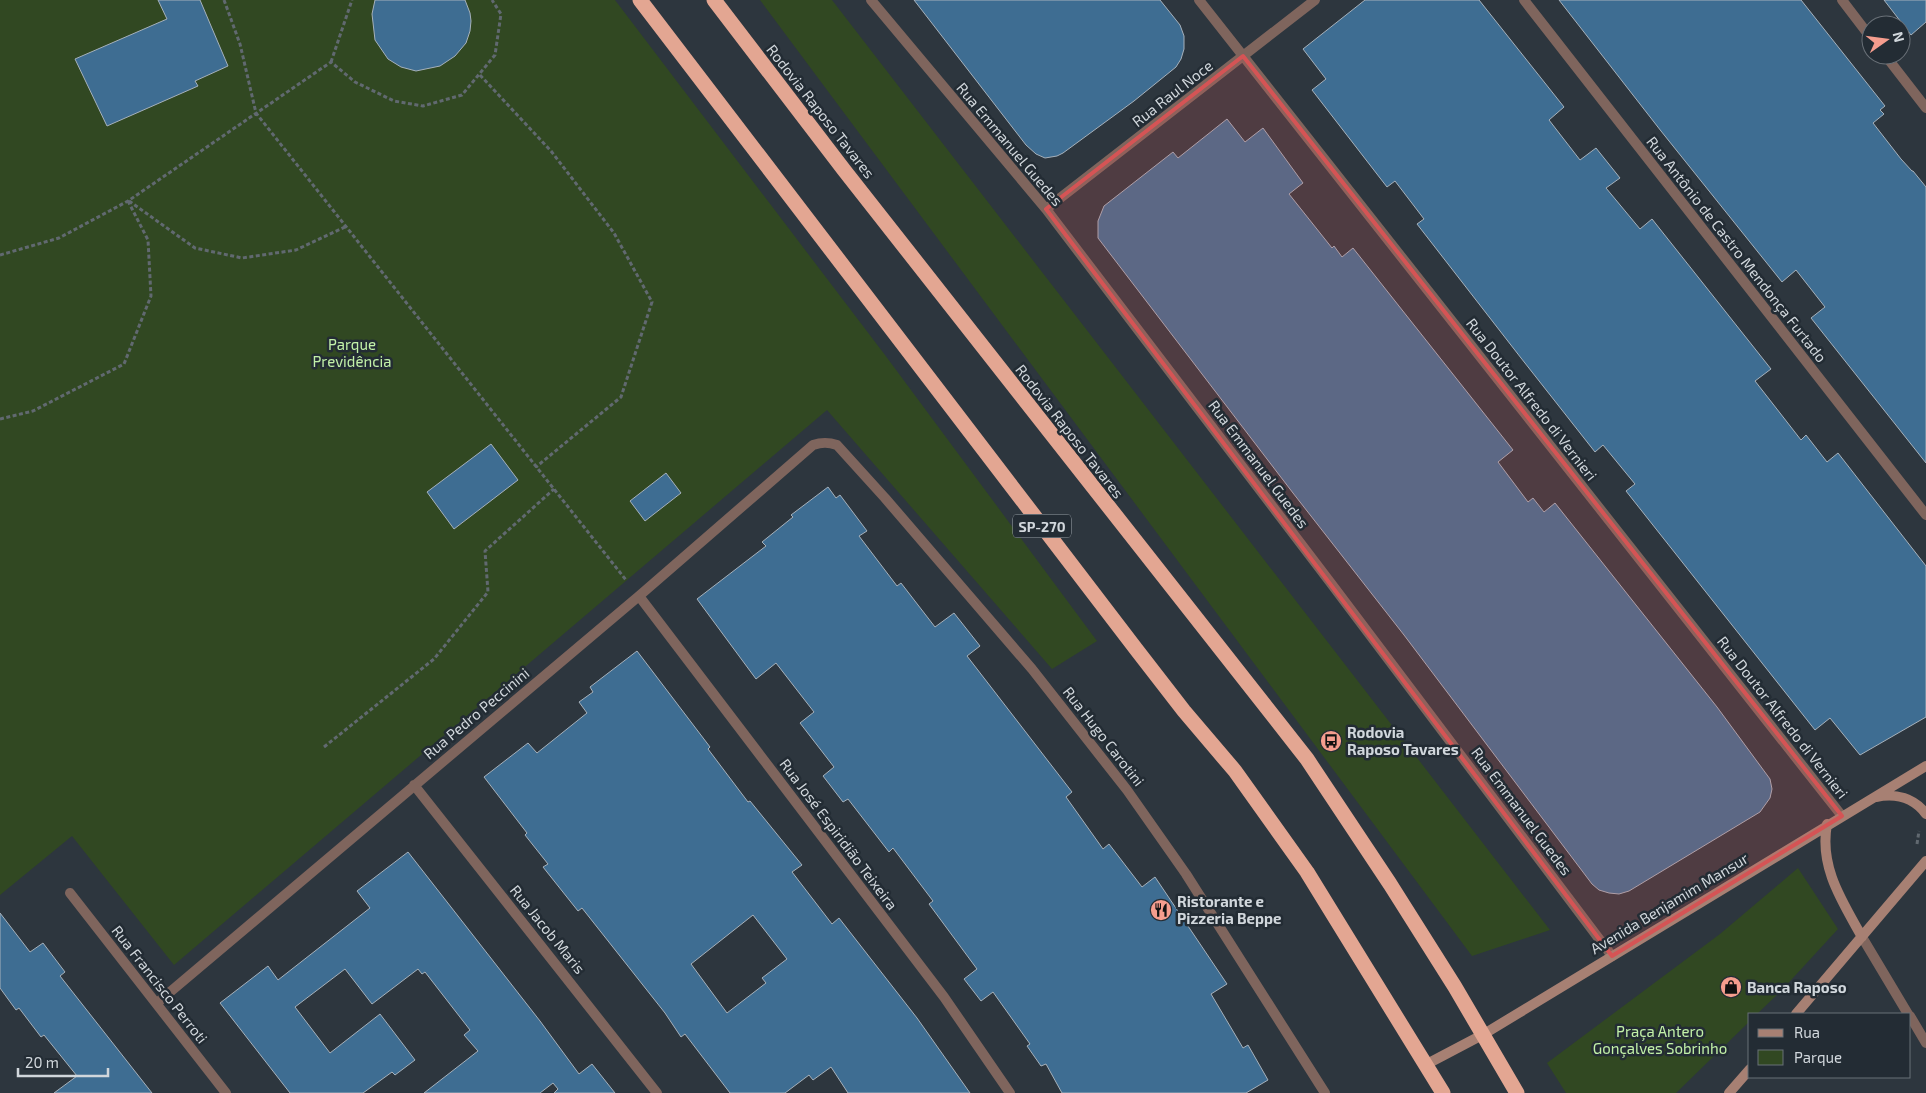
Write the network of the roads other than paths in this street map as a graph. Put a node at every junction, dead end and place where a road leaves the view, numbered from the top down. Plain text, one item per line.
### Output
1 (640, 0) edge
2 (714, 0) edge
3 (871, 0) edge
4 (1199, 0) edge
5 (1315, 0) edge
6 (1524, 0) edge
7 (1842, 0) edge
8 (1861, 25) edge
9 (1244, 56) junction
10 (1893, 65) edge
11 (1926, 108) edge
12 (1046, 209) junction
13 (813, 445) joint
14 (1926, 516) edge
15 (639, 596) junction
16 (1926, 766) edge
17 (414, 785) junction
18 (1871, 799) junction
19 (1926, 814) edge
20 (1842, 816) junction
21 (1828, 824) junction
22 (1926, 861) edge
23 (70, 893) dead end
24 (1862, 937) junction
25 (1612, 956) junction
26 (157, 1003) junction
27 (1797, 1013) edge
28 (1908, 1013) edge
29 (1911, 1018) edge
30 (1484, 1034) junction
31 (1926, 1043) edge
32 (1427, 1064) junction
33 (1748, 1070) edge
34 (226, 1093) edge
35 (657, 1093) edge
36 (1010, 1093) edge
37 (1325, 1093) edge
38 (1443, 1093) edge
39 (1517, 1093) edge
40 (1729, 1093) edge

1 - 32 highway, SP-270
2 - 30 highway, Rodovia Raposo Tavares
3 - 12 street, Rua Emmanuel Guedes
4 - 9 street, Rua Doutor Alfredo di Vernieri
5 - 9 street, Rua Raul Noce
6 - 14 street, Rua Antônio de Castro Mendonça Furtado
7 - 8 street
9 - 12 street, Rua Raul Noce
9 - 20 street, Rua Doutor Alfredo di Vernieri
10 - 11 street
12 - 25 street, Rua Emmanuel Guedes
13 - 15 street, Rua Pedro Peccinini
13 - 37 street, Rua Hugo Carotini
15 - 17 street, Rua Pedro Peccinini
15 - 36 street, Rua José Espiridião Teixeira
16 - 18 main road, Avenida Benjamim Mansur
17 - 26 street, Rua Pedro Peccinini
17 - 35 street, Rua Jacob Maris
18 - 19 main road
18 - 20 main road, Avenida Benjamim Mansur
20 - 21 main road, Avenida Benjamim Mansur
21 - 24 main road
21 - 25 main road, Avenida Benjamim Mansur
22 - 24 main road
23 - 26 street, Rua Francisco Perroti
24 - 27 main road
24 - 28 street
25 - 30 main road, Avenida Benjamim Mansur
26 - 34 street, Rua Francisco Perroti
29 - 31 street
30 - 32 main road, Avenida Benjamim Mansur
30 - 39 highway, Rodovia Raposo Tavares
32 - 38 highway, SP-270
33 - 40 main road

